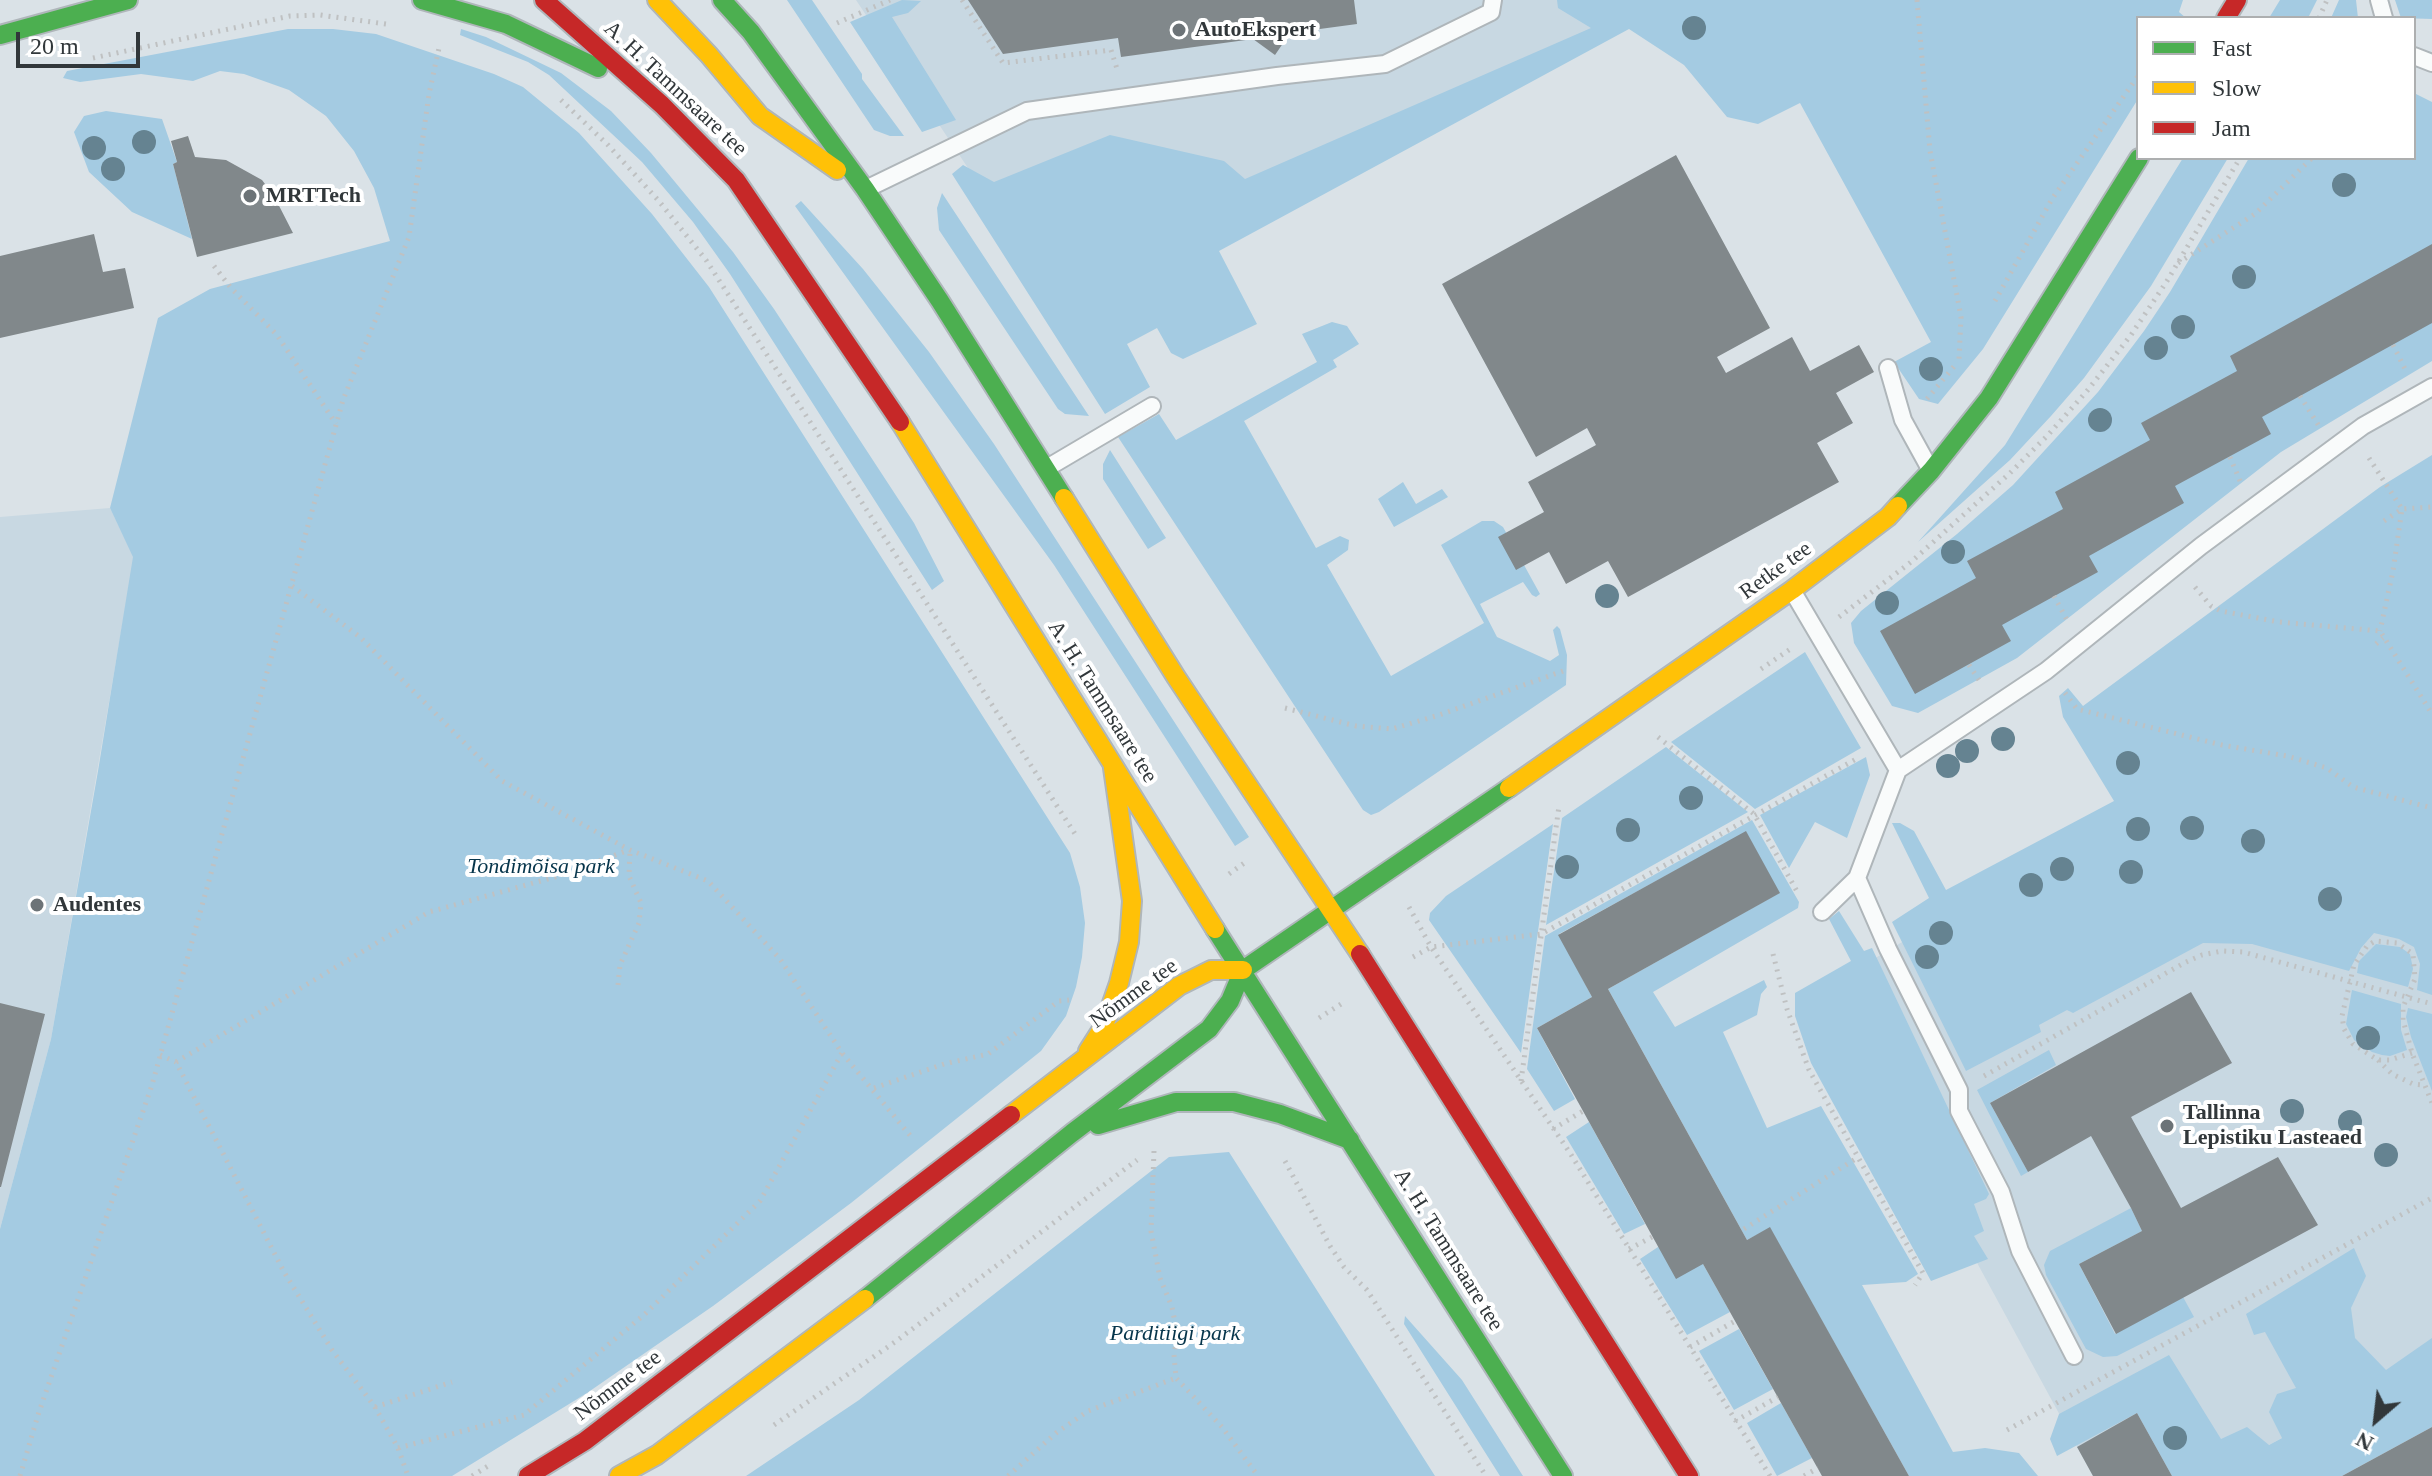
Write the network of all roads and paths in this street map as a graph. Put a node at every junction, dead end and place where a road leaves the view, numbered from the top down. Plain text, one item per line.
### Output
1 (128, 0) edge
2 (422, 0) edge
3 (544, 0) edge
4 (657, 0) edge
5 (722, 0) edge
6 (738, 0) edge
7 (890, 0) edge
8 (962, 0) edge
9 (1493, 0) edge
10 (1917, 0) edge
11 (837, 23) dead end
12 (392, 25) dead end
13 (751, 32) junction
14 (0, 35) edge
15 (442, 37) dead end
16 (91, 58) dead end
17 (2136, 79) edge
18 (554, 93) dead end
19 (1126, 97) junction
20 (662, 105) junction
21 (2138, 160) edge
22 (2239, 160) edge
23 (2310, 160) edge
24 (865, 189) junction
25 (2178, 264) junction
26 (214, 266) dead end
27 (1988, 312) dead end
28 (2393, 345) dead end
29 (1966, 348) dead end
30 (1959, 359) junction
31 (1888, 368) dead end
32 (2411, 381) dead end
33 (2432, 387) edge
34 (2300, 396) dead end
35 (1925, 401) dead end
36 (1152, 406) dead end
37 (336, 425) junction
38 (2323, 433) dead end
39 (2354, 433) junction
40 (2230, 457) dead end
41 (1046, 469) junction
42 (1931, 471) junction
43 (2244, 491) dead end
44 (2432, 507) edge
45 (2402, 509) junction
46 (2384, 521) dead end
47 (2178, 565) junction
48 (292, 586) junction
49 (1792, 590) junction
50 (2054, 596) dead end
51 (1837, 618) dead end
52 (2070, 625) dead end
53 (2380, 631) junction
54 (2383, 638) junction
55 (2376, 644) dead end
56 (1969, 665) dead end
57 (1566, 670) dead end
58 (2047, 670) junction
59 (1982, 685) dead end
60 (1285, 708) dead end
61 (2432, 714) edge
62 (1658, 737) dead end
63 (1883, 744) junction
64 (1113, 768) junction
65 (1898, 770) junction
66 (1559, 805) dead end
67 (2432, 808) edge
68 (1754, 814) junction
69 (1081, 844) dead end
70 (630, 850) junction
71 (1857, 878) junction
72 (1409, 908) dead end
73 (1814, 909) joint
74 (1329, 911) junction
75 (1541, 934) junction
76 (1431, 947) junction
77 (1773, 954) dead end
78 (1409, 959) dead end
79 (1243, 970) junction
80 (2352, 982) junction
81 (618, 985) dead end
82 (2407, 997) junction
83 (1073, 1000) dead end
84 (2432, 1004) edge
85 (1332, 1010) dead end
86 (1319, 1018) dead end
87 (842, 1053) junction
88 (2412, 1053) junction
89 (160, 1055) junction
90 (2378, 1060) junction
91 (176, 1062) junction
92 (1079, 1065) junction
93 (1521, 1081) junction
94 (2423, 1085) junction
95 (874, 1088) junction
96 (1959, 1090) junction
97 (2432, 1103) edge
98 (1583, 1111) dead end
99 (1553, 1129) junction
100 (1072, 1133) junction
101 (1350, 1140) junction
102 (917, 1144) dead end
103 (1282, 1158) dead end
104 (1857, 1158) junction
105 (2432, 1198) edge
106 (1744, 1229) dead end
107 (1652, 1237) dead end
108 (1629, 1249) junction
109 (1915, 1285) dead end
110 (1735, 1321) dead end
111 (1690, 1347) junction
112 (2074, 1356) dead end
113 (1176, 1378) junction
114 (452, 1382) dead end
115 (1778, 1397) dead end
116 (375, 1407) junction
117 (1735, 1421) junction
118 (772, 1427) dead end
119 (2007, 1430) dead end
120 (398, 1448) junction
121 (1818, 1468) dead end
122 (20, 1476) edge
123 (408, 1476) edge
124 (528, 1476) edge
125 (619, 1476) edge
126 (1008, 1476) edge
127 (1258, 1476) edge
128 (1486, 1476) edge
129 (1563, 1476) edge
130 (1689, 1476) edge
131 (1770, 1476) edge
132 (1804, 1476) edge

1 - 14 main road
2 - 20 main road
3 - 20 main road, A. H. Tammsaare tee
4 - 24 main road
5 - 13 main road
6 - 13 main road
7 - 11 path
8 - 19 path
9 - 19 lane
10 - 30 path
12 - 16 path
13 - 24 main road
15 - 37 path
17 - 27 path
18 - 69 path
19 - 24 lane
20 - 64 main road, A. H. Tammsaare tee
21 - 42 main road, Retke tee
22 - 25 path
23 - 25 path
24 - 41 main road
25 - 51 path
26 - 37 path
28 - 32 path
29 - 30 path
30 - 35 path
31 - 42 lane
33 - 39 lane
34 - 38 path
36 - 41 lane
37 - 48 path
39 - 45 path
39 - 47 lane
40 - 43 path
41 - 74 main road
42 - 49 main road, Retke tee
44 - 45 path
45 - 46 path
45 - 53 path
47 - 53 path
47 - 58 lane
48 - 70 path
48 - 89 path
49 - 63 lane
49 - 74 main road, Retke tee
50 - 52 path
53 - 54 path
54 - 55 path
54 - 61 path
56 - 59 path
57 - 60 path
58 - 65 lane
58 - 67 path
62 - 68 path
63 - 65 lane
63 - 68 path
64 - 79 main road, A. H. Tammsaare tee
64 - 92 main road
65 - 71 lane
66 - 75 path
68 - 73 path
68 - 75 path
70 - 81 path
70 - 87 path
70 - 91 path
71 - 73 lane
71 - 96 lane
72 - 76 path
74 - 79 main road, Retke tee
74 - 130 main road
75 - 76 path
75 - 93 path
76 - 78 path
76 - 93 path
77 - 104 path
79 - 92 main road, Nõmme tee
79 - 100 main road
79 - 101 main road, A. H. Tammsaare tee
80 - 82 path
80 - 82 path
80 - 90 path
80 - 96 path
82 - 84 path
82 - 88 path
83 - 95 path
85 - 86 path
87 - 95 path
87 - 120 path
88 - 90 path
88 - 94 path
89 - 91 path
89 - 122 path
90 - 94 path
91 - 116 path
92 - 124 main road, Nõmme tee
93 - 99 path
94 - 97 path
95 - 102 path
96 - 112 lane
98 - 99 path
99 - 108 path
100 - 101 main road
100 - 125 main road
101 - 129 main road, A. H. Tammsaare tee
103 - 128 path
104 - 106 path
104 - 109 path
105 - 119 path
107 - 108 path
108 - 111 path
110 - 111 path
111 - 117 path
113 - 118 path
113 - 126 path
113 - 127 path
114 - 116 path
115 - 117 path
116 - 120 path
117 - 131 path
120 - 123 path
121 - 132 path

